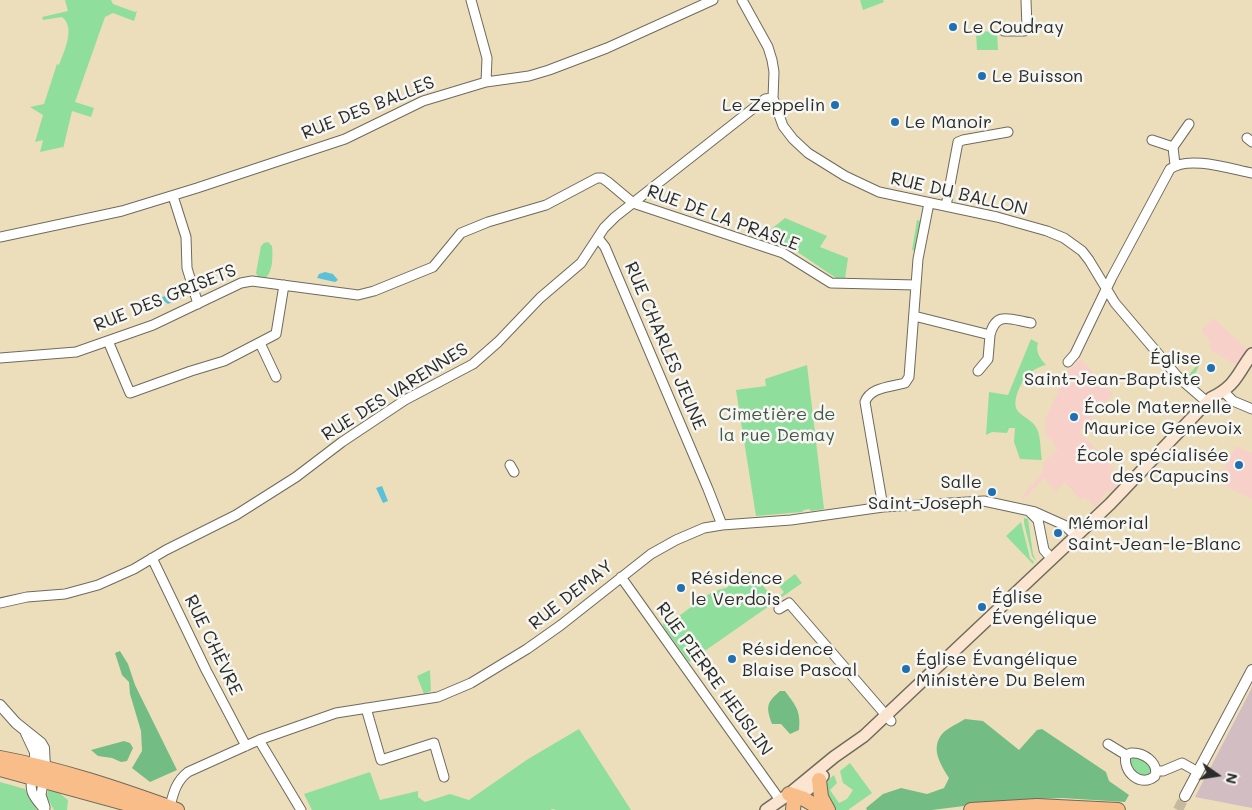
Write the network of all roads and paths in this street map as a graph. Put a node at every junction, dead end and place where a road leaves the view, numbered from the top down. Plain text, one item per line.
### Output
1 (471, 0) edge
2 (713, 0) edge
3 (742, 0) edge
4 (1026, 0) edge
5 (1004, 31) dead end
6 (486, 82) junction
7 (773, 98) junction
8 (1189, 124) dead end
9 (1008, 132) dead end
10 (1152, 140) dead end
11 (1173, 147) junction
12 (1175, 165) junction
13 (1252, 173) edge
14 (174, 196) junction
15 (632, 203) junction
16 (929, 203) junction
17 (946, 206) junction
18 (0, 237) edge
19 (598, 238) junction
20 (284, 285) junction
21 (916, 285) junction
22 (1106, 288) junction
23 (198, 304) junction
24 (914, 316) junction
25 (1031, 323) dead end
26 (990, 335) junction
27 (108, 341) junction
28 (260, 343) junction
29 (1252, 354) edge
30 (0, 358) edge
31 (1068, 362) dead end
32 (978, 371) dead end
33 (276, 376) dead end
34 (1224, 392) junction
35 (1207, 402) junction
36 (1252, 409) edge
37 (883, 507) junction
38 (1030, 512) junction
39 (1051, 519) junction
40 (1039, 523) junction
41 (722, 525) junction
42 (1076, 536) junction
43 (152, 558) junction
44 (1052, 558) junction
45 (621, 577) junction
46 (0, 603) edge
47 (779, 609) dead end
48 (1252, 670) edge
49 (0, 705) edge
50 (366, 708) junction
51 (888, 718) junction
52 (864, 736) junction
53 (259, 740) junction
54 (1108, 744) dead end
55 (246, 746) junction
56 (1126, 755) junction
57 (0, 758) edge
58 (0, 769) edge
59 (1156, 771) junction
60 (1198, 772) junction
61 (39, 773) junction
62 (444, 777) dead end
63 (820, 780) junction
64 (1185, 796) tunnel mouth
65 (789, 801) edge
66 (172, 809) edge
67 (45, 810) edge
68 (150, 810) edge
69 (301, 810) edge
70 (766, 810) edge
71 (823, 810) edge
72 (828, 810) edge
73 (971, 810) edge
74 (1118, 810) edge

1 - 6 street
2 - 6 street, RUE DES BALLES
3 - 7 street, RUE DU BALLON
4 - 5 street
6 - 14 street, RUE DES BALLES
7 - 15 street, RUE DES VARENNES
7 - 16 street, RUE DU BALLON
8 - 11 street
9 - 17 street
10 - 11 street
11 - 12 street
12 - 13 street
12 - 22 street
14 - 18 street, RUE DES BALLES
14 - 23 street
15 - 19 street, RUE DES VARENNES
15 - 20 street, RUE DES GRISETS
15 - 21 street, RUE DE LA PRASLE
16 - 17 street, RUE DU BALLON
16 - 21 street
17 - 22 street, RUE DU BALLON
19 - 41 street, RUE CHARLES JEUNE
19 - 43 street, RUE DES VARENNES
20 - 23 street, RUE DES GRISETS
20 - 28 street
21 - 24 street
22 - 31 street
22 - 35 street, RUE DU BALLON
23 - 27 street, RUE DES GRISETS
24 - 26 street
24 - 37 street
25 - 26 street
26 - 32 street
27 - 28 street
27 - 30 street, RUE DES GRISETS
28 - 33 street
29 - 34 main road
34 - 35 main road
34 - 36 street
35 - 42 main road
37 - 38 street, RUE DEMAY
37 - 41 street, RUE DEMAY
38 - 39 street, RUE DEMAY
38 - 40 street
39 - 40 street
39 - 42 street, RUE DEMAY
40 - 44 street
41 - 45 street, RUE DEMAY
42 - 44 main road
43 - 46 street, RUE DES VARENNES
43 - 55 street, RUE CHÈVRE
44 - 51 main road
45 - 50 street, RUE DEMAY
45 - 65 street, RUE PIERRE HEUSLIN
47 - 51 street
48 - 60 street
49 - 61 street
50 - 53 street, RUE DEMAY
50 - 62 street
51 - 52 main road
52 - 63 main road
52 - 65 main road
53 - 55 street, RUE DEMAY
53 - 69 street
54 - 56 street
55 - 66 street, RUE DEMAY
56 - 59 street
56 - 59 street
57 - 61 main road
58 - 61 main road
59 - 60 street
60 - 64 street
61 - 66 main road
61 - 67 street
61 - 68 main road
63 - 65 main road
63 - 72 main road
65 - 70 main road
65 - 71 main road
73 - 74 main road

